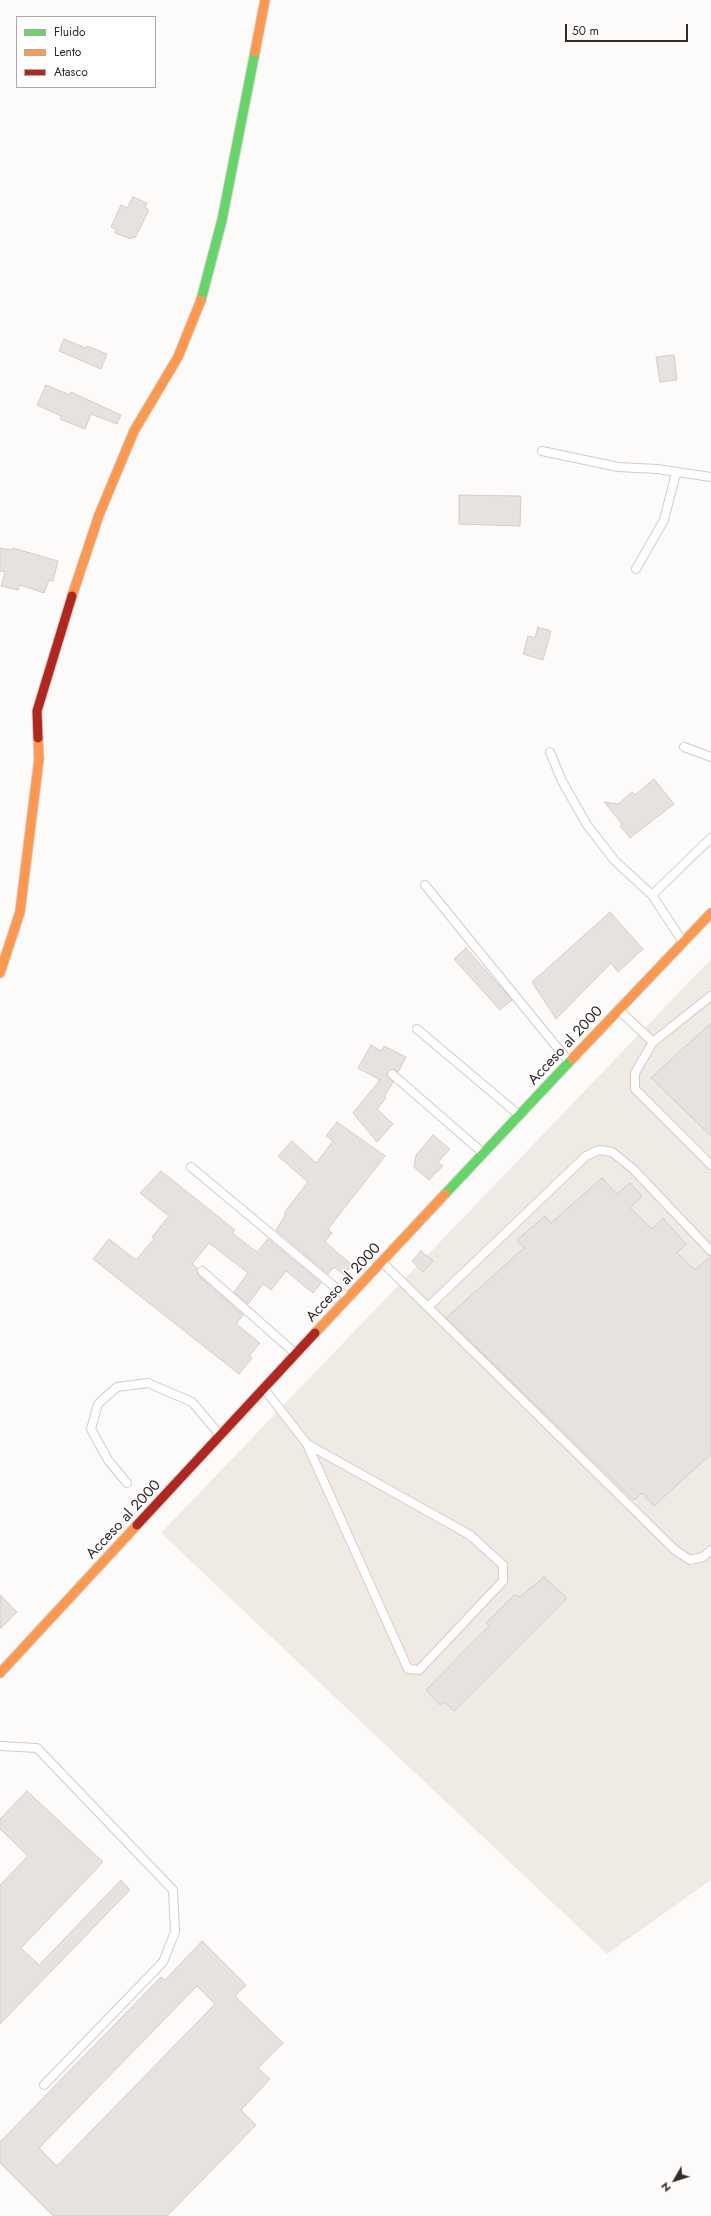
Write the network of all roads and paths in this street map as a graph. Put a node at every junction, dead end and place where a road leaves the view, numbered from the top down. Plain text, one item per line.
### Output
1 (265, 0) edge
2 (542, 451) dead end
3 (676, 473) junction
4 (711, 477) edge
5 (636, 569) dead end
6 (684, 747) dead end
7 (550, 752) dead end
8 (711, 757) edge
9 (711, 838) edge
10 (425, 886) dead end
11 (652, 895) junction
12 (711, 913) edge
13 (683, 943) junction
14 (0, 973) edge
15 (711, 996) edge
16 (619, 1010) junction
17 (417, 1029) dead end
18 (653, 1042) junction
19 (570, 1062) junction
20 (392, 1074) dead end
21 (519, 1115) junction
22 (483, 1154) junction
23 (711, 1165) edge
24 (191, 1167) dead end
25 (711, 1251) edge
26 (382, 1262) junction
27 (202, 1271) dead end
28 (349, 1298) junction
29 (428, 1307) junction
30 (296, 1355) junction
31 (264, 1389) junction
32 (221, 1435) junction
33 (307, 1444) junction
34 (127, 1483) dead end
35 (711, 1550) edge
36 (0, 1673) edge
37 (0, 1746) edge
38 (44, 2085) dead end

1 - 14 street
2 - 3 lane
3 - 4 lane
3 - 5 lane
6 - 8 lane
7 - 11 lane
9 - 11 lane
10 - 19 lane
11 - 13 lane
12 - 13 street, Acceso al 2000
13 - 16 street, Acceso al 2000
15 - 18 lane
16 - 18 lane
16 - 19 street, Acceso al 2000
17 - 21 lane
18 - 23 lane
19 - 21 street, Acceso al 2000
20 - 22 lane
21 - 22 street, Acceso al 2000
22 - 26 street, Acceso al 2000
24 - 28 lane
25 - 29 lane
26 - 28 street, Acceso al 2000
26 - 29 lane
27 - 30 lane
28 - 30 street, Acceso al 2000
29 - 35 lane
30 - 31 street, Acceso al 2000
31 - 32 street, Acceso al 2000
31 - 33 lane
32 - 34 lane
32 - 36 street, Acceso al 2000
33 - 33 lane
37 - 38 lane

